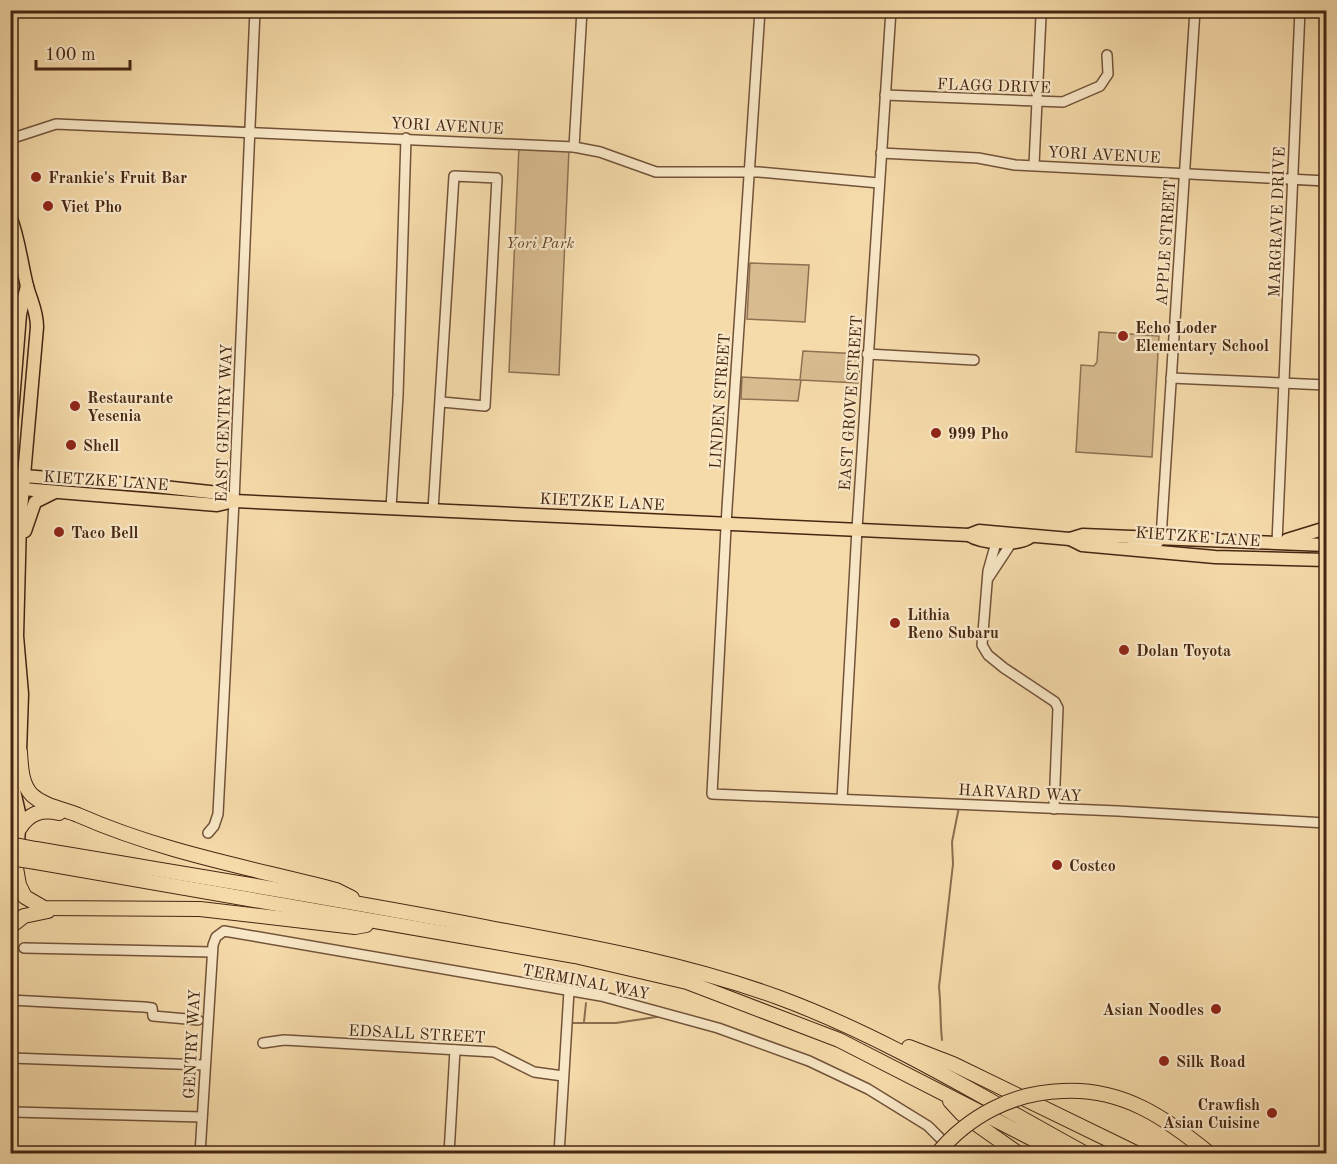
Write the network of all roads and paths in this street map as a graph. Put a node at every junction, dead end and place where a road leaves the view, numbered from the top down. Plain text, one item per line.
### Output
1 (255, 10) edge
2 (582, 10) edge
3 (760, 10) edge
4 (891, 10) edge
5 (1195, 10) edge
6 (1300, 10) edge
7 (1041, 16) dead end
8 (1107, 55) dead end
9 (885, 95) junction
10 (1037, 103) junction
11 (250, 133) junction
12 (406, 138) junction
13 (10, 139) edge
14 (574, 147) junction
15 (881, 153) junction
16 (1034, 165) junction
17 (1185, 172) junction
18 (749, 173) junction
19 (1293, 180) junction
20 (1326, 181) edge
21 (879, 183) junction
22 (10, 216) edge
23 (16, 248) edge
24 (27, 286) junction
25 (867, 354) junction
26 (974, 360) dead end
27 (1171, 378) junction
28 (1284, 384) junction
29 (1326, 386) edge
30 (442, 402) junction
31 (10, 439) edge
32 (10, 475) edge
33 (25, 476) junction
34 (10, 488) edge
35 (24, 490) junction
36 (54, 492) junction
37 (234, 501) junction
38 (391, 508) junction
39 (433, 510) junction
40 (726, 524) junction
41 (1326, 528) edge
42 (856, 529) junction
43 (969, 535) junction
44 (1013, 537) junction
45 (1161, 538) junction
46 (1070, 539) junction
47 (995, 541) junction
48 (1277, 543) junction
49 (1326, 545) edge
50 (1116, 547) junction
51 (20, 551) junction
52 (1299, 559) junction
53 (1326, 560) edge
54 (1326, 570) edge
55 (989, 577) junction
56 (10, 646) edge
57 (21, 684) junction
58 (20, 752) junction
59 (12, 788) edge
60 (712, 794) joint
61 (842, 799) junction
62 (1054, 809) junction
63 (84, 818) junction
64 (1326, 824) edge
65 (20, 828) junction
66 (208, 833) dead end
67 (10, 844) edge
68 (36, 855) junction
69 (13, 863) edge
70 (10, 891) edge
71 (367, 905) junction
72 (60, 909) junction
73 (380, 922) junction
74 (10, 927) edge
75 (216, 937) joint
76 (24, 948) dead end
77 (212, 952) junction
78 (568, 991) junction
79 (10, 1000) edge
80 (198, 1020) dead end
81 (864, 1033) junction
82 (263, 1044) dead end
83 (455, 1050) junction
84 (10, 1058) edge
85 (204, 1065) junction
86 (563, 1076) junction
87 (943, 1093) junction
88 (14, 1112) dead end
89 (202, 1117) junction
90 (200, 1154) edge
91 (449, 1154) edge
92 (559, 1154) edge
93 (937, 1154) edge
94 (956, 1154) edge
95 (1019, 1154) edge
96 (1062, 1154) edge
97 (1086, 1154) edge
98 (1138, 1154) edge
99 (1210, 1154) edge

1 - 11 street, EAST GENTRY WAY
2 - 14 street
3 - 18 street, LINDEN STREET
4 - 9 street, EAST GROVE STREET
5 - 17 street, APPLE STREET
6 - 19 street, MARGRAVE DRIVE
7 - 10 street
8 - 10 street, FLAGG DRIVE
9 - 10 street, FLAGG DRIVE
9 - 15 street, EAST GROVE STREET
10 - 16 street
11 - 12 street, YORI AVENUE
11 - 13 street, YORI AVENUE
11 - 37 street, EAST GENTRY WAY
12 - 14 street, YORI AVENUE
12 - 38 street
14 - 18 street, YORI AVENUE
15 - 16 street, YORI AVENUE
15 - 21 street, EAST GROVE STREET
16 - 17 street, YORI AVENUE
17 - 19 street, YORI AVENUE
17 - 27 street, APPLE STREET
18 - 21 street, YORI AVENUE
18 - 40 street, LINDEN STREET
19 - 20 street, YORI AVENUE
19 - 28 street, MARGRAVE DRIVE
21 - 25 street, EAST GROVE STREET
22 - 23 main road
23 - 24 main road
24 - 31 main road
24 - 33 main road
25 - 26 street
25 - 42 street, EAST GROVE STREET
27 - 28 street
27 - 45 street, APPLE STREET
28 - 29 street
28 - 48 street, MARGRAVE DRIVE
30 - 30 street
30 - 39 street
32 - 33 main road, KIETZKE LANE
33 - 35 main road
33 - 37 main road, KIETZKE LANE
34 - 35 main road, KIETZKE LANE
35 - 36 main road, KIETZKE LANE
35 - 51 main road
36 - 37 main road, KIETZKE LANE
36 - 51 main road
37 - 38 main road, KIETZKE LANE
37 - 66 street, EAST GENTRY WAY
38 - 39 main road, KIETZKE LANE
39 - 40 main road, KIETZKE LANE
40 - 42 main road, KIETZKE LANE
40 - 60 street, LINDEN STREET
41 - 48 main road
42 - 43 main road, KIETZKE LANE
42 - 61 street, EAST GROVE STREET
43 - 44 main road, KIETZKE LANE
43 - 47 main road, KIETZKE LANE
44 - 46 main road, KIETZKE LANE
44 - 47 main road, KIETZKE LANE
44 - 55 street
45 - 46 main road, KIETZKE LANE
45 - 48 main road, KIETZKE LANE
45 - 50 street
46 - 50 main road, KIETZKE LANE
47 - 55 street
48 - 49 main road, KIETZKE LANE
50 - 52 main road, KIETZKE LANE
51 - 57 main road
52 - 53 main road, KIETZKE LANE
52 - 54 main road
55 - 62 street
56 - 57 main road
57 - 58 main road
58 - 59 main road
58 - 63 highway
59 - 65 main road
60 - 61 street, HARVARD WAY
61 - 62 street, HARVARD WAY
62 - 64 street, HARVARD WAY
63 - 65 highway
63 - 71 highway
65 - 69 main road
67 - 68 highway, bridge
68 - 69 highway, bridge
68 - 71 highway
68 - 73 highway
69 - 70 main road
69 - 72 highway
71 - 81 highway
72 - 73 highway
72 - 74 highway
73 - 87 highway
75 - 77 street, GENTRY WAY
75 - 78 street, TERMINAL WAY
76 - 77 street
77 - 85 street, GENTRY WAY
78 - 86 street
78 - 94 street, TERMINAL WAY
79 - 80 street
81 - 97 highway
81 - 98 highway
82 - 83 street, EDSALL STREET
83 - 86 street, EDSALL STREET
83 - 91 street
84 - 85 street
85 - 89 street, GENTRY WAY
86 - 92 street
87 - 95 highway
87 - 96 highway
88 - 89 street
89 - 90 street, GENTRY WAY
93 - 99 highway, bridge

